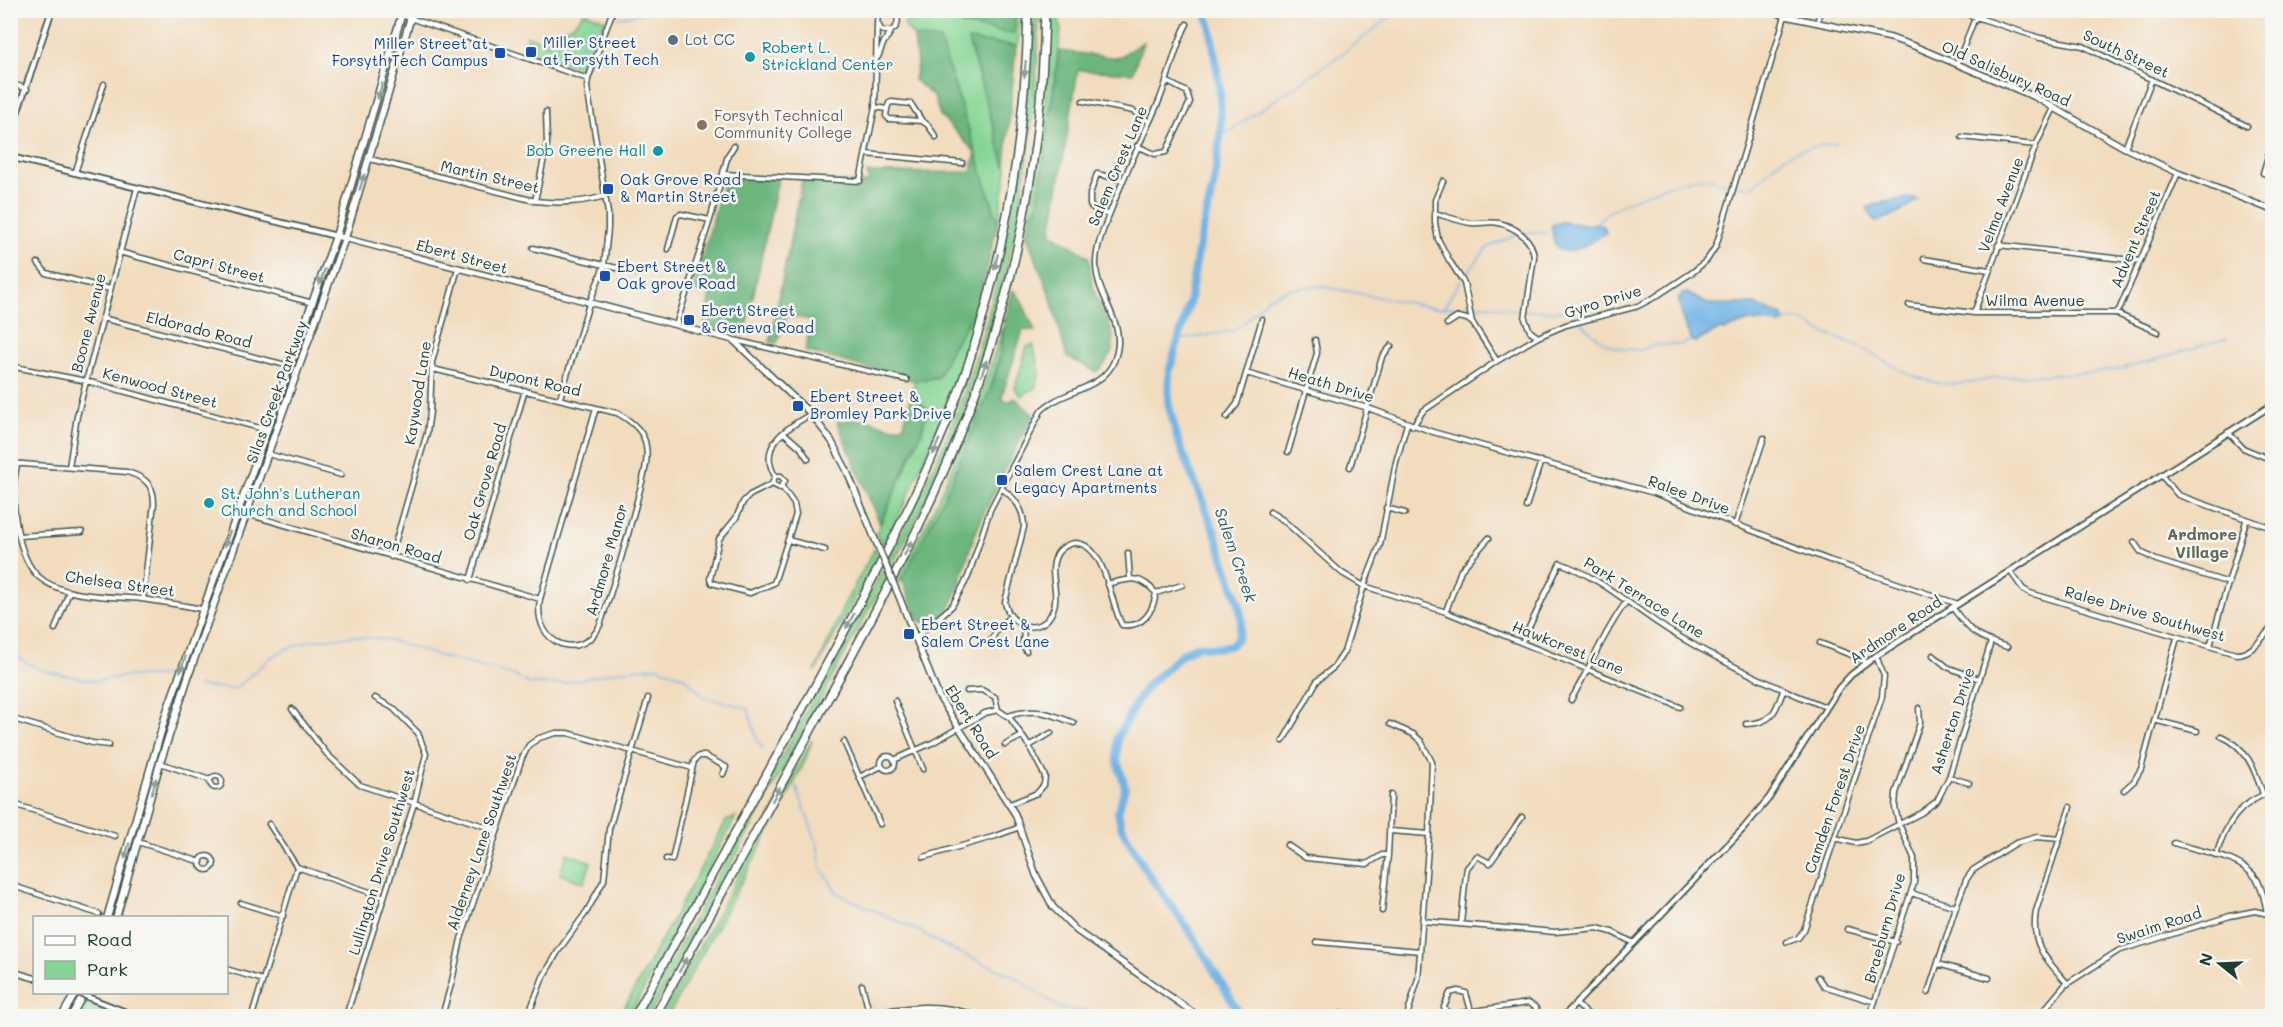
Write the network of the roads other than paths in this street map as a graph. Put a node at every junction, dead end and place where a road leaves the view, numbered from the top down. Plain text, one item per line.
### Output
1 (52, 10) edge
2 (392, 10) edge
3 (613, 10) edge
4 (884, 10) edge
5 (891, 10) edge
6 (1028, 10) edge
7 (1045, 10) edge
8 (1772, 10) edge
9 (1819, 10) edge
10 (1955, 10) edge
11 (1978, 10) edge
12 (403, 12) edge
13 (412, 14) edge
14 (1785, 16) junction
15 (1977, 18) junction
16 (1818, 23) junction
17 (877, 24) junction
18 (1187, 24) dead end
19 (891, 31) junction
20 (877, 61) junction
21 (1957, 65) junction
22 (588, 78) junction
23 (2152, 79) junction
24 (1166, 81) junction
25 (10, 83) edge
26 (104, 84) dead end
27 (27, 89) junction
28 (1083, 101) dead end
29 (2055, 107) junction
30 (875, 108) junction
31 (887, 109) junction
32 (546, 112) dead end
33 (922, 121) junction
34 (1148, 121) junction
35 (2247, 126) dead end
36 (10, 134) edge
37 (936, 137) dead end
38 (1962, 137) dead end
39 (2272, 143) edge
40 (2036, 145) junction
41 (734, 146) dead end
42 (1137, 146) junction
43 (2125, 148) junction
44 (866, 154) junction
45 (10, 157) edge
46 (370, 159) junction
47 (962, 163) dead end
48 (75, 173) junction
49 (2178, 173) junction
50 (723, 174) junction
51 (2272, 176) edge
52 (1122, 180) junction
53 (1443, 181) dead end
54 (137, 187) junction
55 (605, 196) junction
56 (535, 201) junction
57 (2272, 210) edge
58 (1434, 213) junction
59 (1109, 215) junction
60 (710, 220) junction
61 (336, 236) junction
62 (345, 238) junction
63 (1998, 245) junction
64 (533, 248) dead end
65 (668, 249) dead end
66 (119, 252) junction
67 (1924, 260) dead end
68 (2140, 261) junction
69 (38, 262) dead end
70 (604, 266) junction
71 (458, 268) junction
72 (1989, 270) junction
73 (638, 273) dead end
74 (110, 288) junction
75 (313, 303) junction
76 (589, 304) junction
77 (1909, 305) dead end
78 (1974, 313) junction
79 (2115, 313) junction
80 (102, 318) junction
81 (1262, 319) dead end
82 (1472, 322) junction
83 (1447, 324) dead end
84 (676, 325) junction
85 (2158, 332) dead end
86 (1538, 337) junction
87 (733, 340) junction
88 (1315, 340) dead end
89 (1391, 346) dead end
90 (1497, 361) junction
91 (10, 366) edge
92 (290, 366) junction
93 (433, 369) junction
94 (1246, 373) junction
95 (907, 380) dead end
96 (86, 381) junction
97 (525, 390) junction
98 (1307, 390) junction
99 (560, 398) junction
100 (2272, 405) edge
101 (596, 408) junction
102 (1368, 408) junction
103 (811, 414) junction
104 (1227, 417) dead end
105 (631, 420) joint
106 (1407, 424) junction
107 (1413, 426) junction
108 (267, 430) junction
109 (2228, 432) junction
110 (784, 433) junction
111 (1764, 438) dead end
112 (1288, 452) dead end
113 (267, 454) junction
114 (808, 459) dead end
115 (2272, 460) edge
116 (1541, 461) junction
117 (10, 463) edge
118 (17, 464) junction
119 (69, 467) junction
120 (1350, 467) dead end
121 (341, 475) dead end
122 (2162, 475) junction
123 (775, 476) junction
124 (772, 484) junction
125 (782, 487) junction
126 (1001, 488) junction
127 (1526, 507) dead end
128 (1386, 508) junction
129 (1270, 512) dead end
130 (1405, 513) dead end
131 (246, 514) junction
132 (2246, 521) junction
133 (1735, 525) junction
134 (2272, 528) edge
135 (82, 532) dead end
136 (19, 536) junction
137 (1489, 538) dead end
138 (788, 540) junction
139 (2134, 542) dead end
140 (825, 550) dead end
141 (1128, 553) dead end
142 (391, 557) junction
143 (2010, 571) junction
144 (1130, 579) junction
145 (470, 580) junction
146 (2229, 583) junction
147 (1107, 584) junction
148 (1182, 585) dead end
149 (1364, 586) junction
150 (69, 592) junction
151 (1156, 593) junction
152 (143, 599) junction
153 (540, 599) junction
154 (1626, 602) junction
155 (1958, 604) junction
156 (1952, 608) junction
157 (202, 609) junction
158 (211, 611) junction
159 (1446, 612) junction
160 (1010, 616) junction
161 (1024, 626) junction
162 (2272, 627) edge
163 (55, 629) dead end
164 (916, 637) junction
165 (2177, 638) junction
166 (991, 640) dead end
167 (1522, 642) junction
168 (1991, 642) junction
169 (1820, 643) dead end
170 (2007, 646) dead end
171 (2210, 646) junction
172 (1026, 651) dead end
173 (1933, 655) dead end
174 (1876, 656) junction
175 (1865, 663) junction
176 (1589, 670) junction
177 (1979, 678) junction
178 (967, 691) dead end
179 (1783, 691) junction
180 (375, 698) dead end
181 (648, 698) dead end
182 (1571, 700) dead end
183 (895, 701) dead end
184 (1680, 707) dead end
185 (1826, 707) junction
186 (1919, 708) dead end
187 (292, 709) dead end
188 (998, 710) junction
189 (1008, 716) junction
190 (10, 718) edge
191 (2154, 720) junction
192 (1074, 723) dead end
193 (1390, 724) dead end
194 (1746, 724) dead end
195 (959, 729) junction
196 (2197, 731) dead end
197 (1051, 733) dead end
198 (1022, 736) junction
199 (2221, 736) dead end
200 (1283, 741) dead end
201 (844, 742) dead end
202 (109, 745) dead end
203 (1005, 745) dead end
204 (1029, 746) junction
205 (631, 751) junction
206 (915, 751) junction
207 (894, 760) junction
208 (160, 763) junction
209 (882, 766) junction
210 (692, 768) junction
211 (923, 769) dead end
212 (723, 774) dead end
213 (859, 777) junction
214 (1949, 777) junction
215 (210, 780) dead end
216 (1969, 783) dead end
217 (2124, 790) dead end
218 (2272, 792) edge
219 (2263, 794) junction
220 (1391, 795) dead end
221 (10, 803) edge
222 (414, 804) junction
223 (1010, 804) junction
224 (2070, 807) dead end
225 (1522, 817) dead end
226 (269, 824) dead end
227 (880, 824) dead end
228 (1899, 824) junction
229 (1020, 827) junction
230 (496, 830) junction
231 (1390, 831) junction
232 (1429, 834) junction
233 (115, 836) dead end
234 (1835, 838) junction
235 (2060, 840) junction
236 (138, 842) junction
237 (2174, 843) dead end
238 (1287, 845) dead end
239 (1388, 855) junction
240 (2216, 856) junction
241 (924, 857) dead end
242 (666, 859) dead end
243 (201, 862) dead end
244 (297, 867) junction
245 (10, 885) edge
246 (1911, 893) junction
247 (384, 897) junction
248 (242, 903) dead end
249 (1956, 907) junction
250 (1382, 911) dead end
251 (2267, 913) junction
252 (99, 914) dead end
253 (2272, 915) edge
254 (108, 916) edge
255 (117, 916) edge
256 (283, 916) junction
257 (1422, 921) junction
258 (1461, 924) junction
259 (1847, 929) dead end
260 (1317, 942) dead end
261 (1787, 942) dead end
262 (1896, 942) junction
263 (1634, 943) junction
264 (1419, 951) junction
265 (1938, 964) junction
266 (228, 970) edge
267 (10, 971) edge
268 (1818, 977) dead end
269 (33, 978) edge
270 (1989, 978) dead end
271 (263, 980) junction
272 (2068, 984) junction
273 (862, 985) dead end
274 (1929, 993) dead end
275 (75, 994) edge
276 (79, 994) edge
277 (86, 994) edge
278 (87, 994) edge
279 (1875, 1002) junction
280 (1576, 1004) junction
281 (963, 1011) junction
282 (1471, 1011) junction
283 (870, 1015) edge
284 (128, 1016) edge
285 (1197, 1016) edge
286 (62, 1017) edge
287 (71, 1017) edge
288 (77, 1017) edge
289 (136, 1017) edge
290 (252, 1017) edge
291 (346, 1017) edge
292 (442, 1017) edge
293 (528, 1017) edge
294 (635, 1017) edge
295 (655, 1017) edge
296 (850, 1017) edge
297 (961, 1017) edge
298 (976, 1017) edge
299 (1338, 1017) edge
300 (1354, 1017) edge
301 (1407, 1017) edge
302 (1541, 1017) edge
303 (1564, 1017) edge
304 (1590, 1017) edge
305 (1870, 1017) edge
306 (2038, 1017) edge

1 - 27 street
2 - 12 main road
3 - 22 street
4 - 17 street
5 - 19 street
6 -> 294 highway
295 -> 7 highway
8 - 14 main road, Old Salisbury Road
9 - 16 street
10 - 15 street, South Street
11 - 15 street
12 - 13 main road
12 -> 61 main road, Silas Creek Parkway
13 - 22 street
13 - 46 main road, Silas Creek Parkway
14 - 16 main road, Old Salisbury Road
14 - 86 street, Gyro Drive
15 - 21 street
15 - 23 street, South Street
16 - 21 main road, Old Salisbury Road
17 - 19 street
17 - 20 street
18 - 24 street, Salem Crest Lane
19 - 20 street
20 - 30 street
21 - 29 main road, Old Salisbury Road
22 - 55 street
23 - 35 street, South Street
23 - 43 street
24 - 34 street, Salem Crest Lane
24 - 42 street
25 - 27 street
26 - 48 street
27 - 36 street
28 - 34 street
29 - 40 street, Velma Avenue
29 - 43 main road, Old Salisbury Road
30 - 31 street
30 - 44 street
31 - 33 street
31 - 33 street
32 - 56 street
33 - 37 street
34 - 42 street, Salem Crest Lane
38 - 40 street
39 - 51 street
40 - 63 street, Velma Avenue
41 - 50 street
42 - 52 street, Salem Crest Lane
43 - 49 main road, Old Salisbury Road
44 - 47 street
44 - 50 street
45 - 48 street, Ebert Street
46 - 56 street, Martin Street
62 -> 46 main road, Silas Creek Parkway
48 - 54 street, Ebert Street
49 - 57 main road, Old Salisbury Road
49 - 68 street, Advent Street
50 - 60 street
52 - 59 street, Salem Crest Lane
52 - 59 street
53 - 58 street
54 - 61 street, Ebert Street
54 - 66 street, Boone Avenue
55 - 56 street, Martin Street
55 - 70 street
58 - 82 street
58 - 86 street
59 - 126 street, Salem Crest Lane
60 - 65 street
60 - 84 street
61 - 62 main road, Ebert Street
61 -> 75 main road, Silas Creek Parkway
62 - 71 main road, Ebert Street
62 - 113 main road, Silas Creek Parkway
63 - 68 street
63 - 72 street, Velma Avenue
64 - 70 street
66 - 74 street, Boone Avenue
66 - 75 street, Capri Street
67 - 72 street
68 - 79 street, Advent Street
69 - 74 street
70 - 73 street
70 - 76 street
71 - 76 main road, Ebert Street
71 - 93 street, Kaywood Lane
72 - 78 street, Velma Avenue
74 - 80 street, Boone Avenue
75 - 92 main road, Silas Creek Parkway
76 - 84 main road, Ebert Street
76 - 99 street
77 - 78 street, Wilma Avenue
78 - 79 street, Wilma Avenue
79 - 85 street, Wilma Avenue
80 - 92 street, Eldorado Road
80 - 96 street, Boone Avenue
81 - 94 street
82 - 83 street
82 - 90 street
84 - 87 main road, Ebert Street
86 - 90 street, Gyro Drive
87 - 95 street, Ebert Street
87 - 103 main road, Ebert Road
88 - 98 street
89 - 102 street
90 - 107 street, Gyro Drive
91 - 96 street, Kenwood Street
92 - 108 main road, Silas Creek Parkway
93 - 97 street, Dupont Road
93 - 142 street, Kaywood Lane
94 - 98 street, Heath Drive
94 - 104 street
96 - 108 street, Kenwood Street
96 - 119 street, Boone Avenue
97 - 99 street, Dupont Road
97 - 145 street, Oak Grove Road
98 - 102 street, Heath Drive
98 - 112 street
99 - 101 street, Dupont Road
100 - 109 street, Ardmore Road
101 - 105 street, Dupont Road
101 - 153 street, Ardmore Manor
102 - 106 street, Heath Drive
102 - 120 street
103 - 110 street
103 - 164 main road, Ebert Road, bridge
105 - 153 street, Ardmore Manor
106 - 107 street, Ralee Drive
106 - 128 street
107 - 116 street, Ralee Drive
108 -> 157 main road, Silas Creek Parkway
109 - 115 street
109 - 122 street, Ardmore Road
110 - 114 street
110 - 123 street
111 - 133 street
113 - 121 street
113 - 131 main road, Silas Creek Parkway
116 - 127 street
116 - 133 street, Ralee Drive
117 - 118 street
118 - 119 street
118 - 136 street, Chelsea Street
119 - 152 street
122 - 132 street
122 - 143 street, Ardmore Road
123 - 124 street
123 - 125 street
124 - 125 street
124 - 138 street
125 - 138 street
126 - 160 street
126 - 164 street, Salem Crest Lane
128 - 130 street
128 - 149 street
129 - 149 street, Hawkcrest Lane
131 - 142 street, Sharon Road
131 - 158 main road, Silas Creek Parkway
132 - 134 street
132 - 146 street
133 - 155 street, Ralee Drive
135 - 136 street
136 - 150 street, Chelsea Street
137 - 159 street
138 - 140 street
139 - 146 street
141 - 144 street
142 - 145 street, Sharon Road
143 - 155 street, Ardmore Road
143 - 165 street, Ralee Drive Southwest
144 - 147 street
144 - 151 street
145 - 153 street, Sharon Road
146 - 171 street
147 - 151 street
147 - 161 street
148 - 151 street
149 - 159 street, Hawkcrest Lane
149 - 200 street
150 - 152 street, Chelsea Street
150 - 163 street
152 - 157 street, Chelsea Street
154 - 167 street, Park Terrace Lane
154 - 176 street
154 - 179 street, Park Terrace Lane
155 - 156 street, Ardmore Road
156 - 168 street
156 - 174 street, Ardmore Road
157 - 158 street, Chelsea Street
157 -> 254 main road, Silas Creek Parkway
158 - 208 main road, Silas Creek Parkway
159 - 167 street, Hawkcrest Lane
160 - 161 street
160 - 166 street
161 - 172 street
162 - 171 street, Ralee Drive Southwest
164 - 195 main road, Ebert Road
165 - 171 street, Ralee Drive Southwest
165 - 191 street
167 - 176 street, Hawkcrest Lane
168 - 170 street
168 - 177 street, Asherton Drive
169 - 175 street
173 - 177 street
174 - 175 street, Ardmore Road
174 - 234 street, Camden Forest Drive
175 - 185 street, Ardmore Road
176 - 182 street
176 - 184 street, Hawkcrest Lane
177 - 214 street, Asherton Drive
178 - 188 street
179 - 185 street, Park Terrace Lane
179 - 194 street
180 - 222 street, Lullington Drive Southwest
181 - 205 street
183 - 206 street
185 - 263 street, Ardmore Road
186 - 228 street, Braeburn Drive
187 - 222 street
188 - 189 street
188 - 195 street
189 - 192 street
189 - 198 street
190 - 202 street
191 - 196 street
191 - 217 street
193 - 232 street
195 - 206 street
195 - 223 main road, Ebert Road
197 - 204 street
198 - 203 street
198 - 204 street
199 - 219 street
201 - 213 street
204 - 223 street
205 - 210 street, Alderney Lane Southwest
205 - 230 street, Alderney Lane Southwest
205 - 293 street
206 - 207 street
206 - 211 street
207 - 209 street
207 - 209 street
208 - 215 street
236 -> 208 main road, Silas Creek Parkway
209 - 213 street
210 - 212 street
210 - 242 street
213 - 227 street
214 - 216 street
214 - 228 street, Asherton Drive
218 - 219 street
219 - 240 street
220 - 231 street
221 - 233 street
222 - 230 street
222 - 247 street, Lullington Drive Southwest
223 - 229 main road, Ebert Road
224 - 235 street
225 - 258 street
226 - 244 street
228 - 234 street, Asherton Drive
228 - 246 street, Braeburn Drive
229 - 241 street
229 - 285 main road, Ebert Road
230 - 292 street, Alderney Lane Southwest
231 - 232 street
231 - 239 street
232 - 257 street
234 - 261 street, Camden Forest Drive
235 - 249 street
235 - 272 street
236 - 243 street
236 - 255 main road, Silas Creek Parkway
237 - 240 street
238 - 239 street
239 - 250 street
240 - 251 street
244 - 247 street
244 - 256 street
245 - 252 street
246 - 249 street
246 - 262 street, Braeburn Drive
247 - 291 street, Lullington Drive Southwest
248 - 256 street
249 - 265 street
251 - 253 street, Swaim Road
251 - 272 street, Swaim Road
256 - 271 street
257 - 258 street
257 - 264 street
258 - 263 street
259 - 262 street
260 - 264 street
262 - 279 street, Braeburn Drive
263 - 280 street, Ardmore Road
264 - 301 street
265 - 270 street
265 - 274 street
266 - 271 street
267 - 269 street
268 - 279 street
271 - 290 street
272 - 306 street, Swaim Road
273 - 283 street
275 - 286 main road
276 - 284 street, bridge
277 - 287 main road
278 - 288 main road
279 - 305 street, Braeburn Drive
280 - 303 street, Ardmore Road
280 - 304 street
281 - 283 street
281 - 297 street
281 - 298 street
282 - 282 street
282 - 302 street
283 - 296 street
284 - 289 street
299 - 300 street

